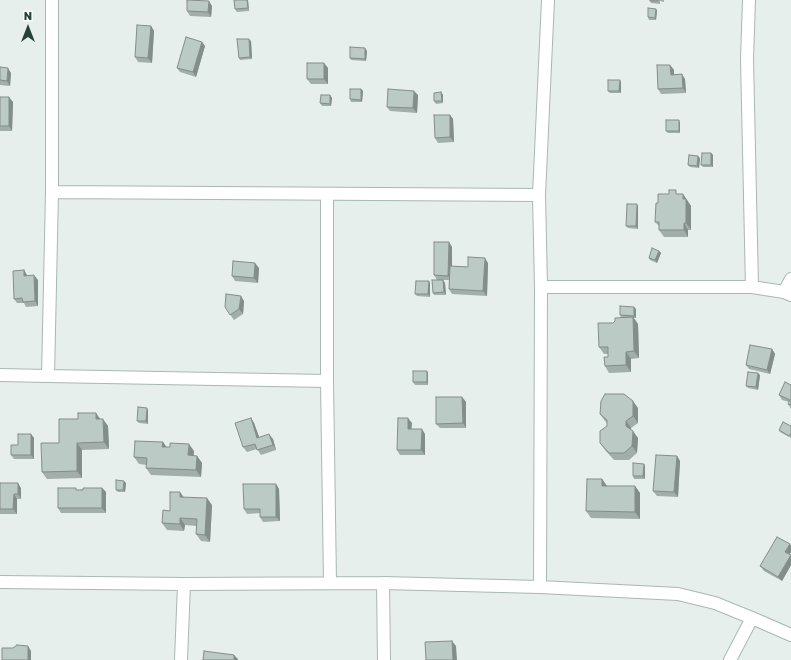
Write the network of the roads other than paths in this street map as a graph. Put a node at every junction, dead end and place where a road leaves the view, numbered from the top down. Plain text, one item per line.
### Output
1 (52, 0) edge
2 (548, 0) edge
3 (749, 0) edge
4 (52, 192) junction
5 (327, 194) junction
6 (539, 195) junction
7 (791, 279) edge
8 (541, 287) junction
9 (752, 287) junction
10 (788, 294) edge
11 (0, 375) edge
12 (48, 376) junction
13 (327, 381) junction
14 (0, 582) edge
15 (330, 583) junction
16 (383, 583) junction
17 (184, 584) junction
18 (540, 587) junction
19 (752, 618) junction
20 (791, 635) edge
21 (180, 660) edge
22 (384, 660) edge
23 (730, 660) edge

1 - 4 street
2 - 6 street
3 - 9 street
4 - 5 street
4 - 12 street
5 - 6 street
5 - 13 street
6 - 8 street
7 - 10 street
8 - 9 street
8 - 18 street
9 - 10 street
11 - 12 street
12 - 13 street
13 - 15 street
14 - 17 street
15 - 16 street
15 - 17 street
16 - 18 street
16 - 22 street
17 - 21 street
18 - 19 street
19 - 20 street
19 - 23 street

